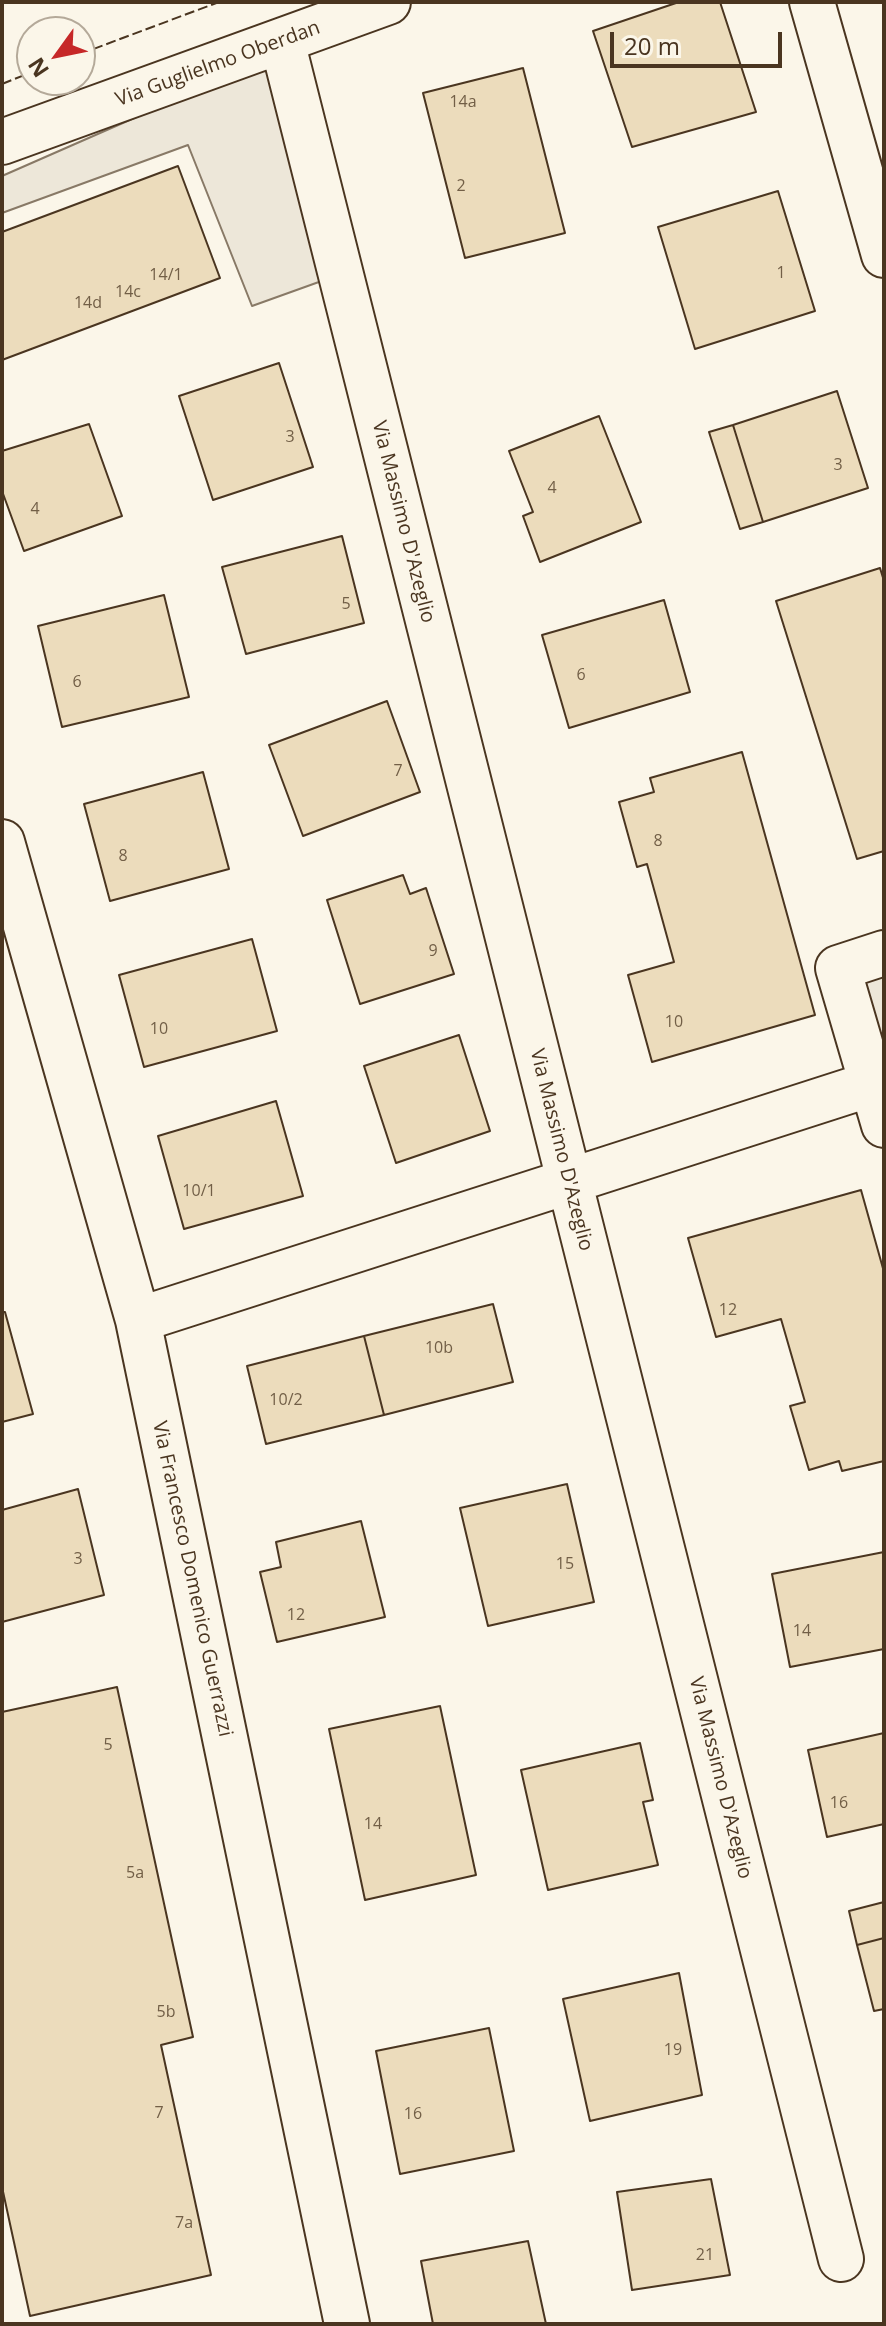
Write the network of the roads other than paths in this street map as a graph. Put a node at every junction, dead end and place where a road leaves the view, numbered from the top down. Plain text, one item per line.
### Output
1 (388, 2) edge
2 (812, 2) edge
3 (282, 41) junction
4 (2, 142) edge
5 (884, 255) edge
6 (2, 842) edge
7 (884, 953) edge
8 (871, 1084) junction
9 (884, 1125) edge
10 (569, 1180) junction
11 (138, 1320) junction
12 (841, 2259) dead end
13 (347, 2324) edge

1 - 3 street, Via Guglielmo Oberdan
2 - 5 street
3 - 4 street, Via Guglielmo Oberdan
3 - 10 street, Via Massimo D'Azeglio
6 - 11 street, Via Francesco Domenico Guerrazzi
7 - 8 street
8 - 9 street
8 - 10 street
10 - 11 street
10 - 12 street, Via Massimo D'Azeglio
11 - 13 street, Via Francesco Domenico Guerrazzi

